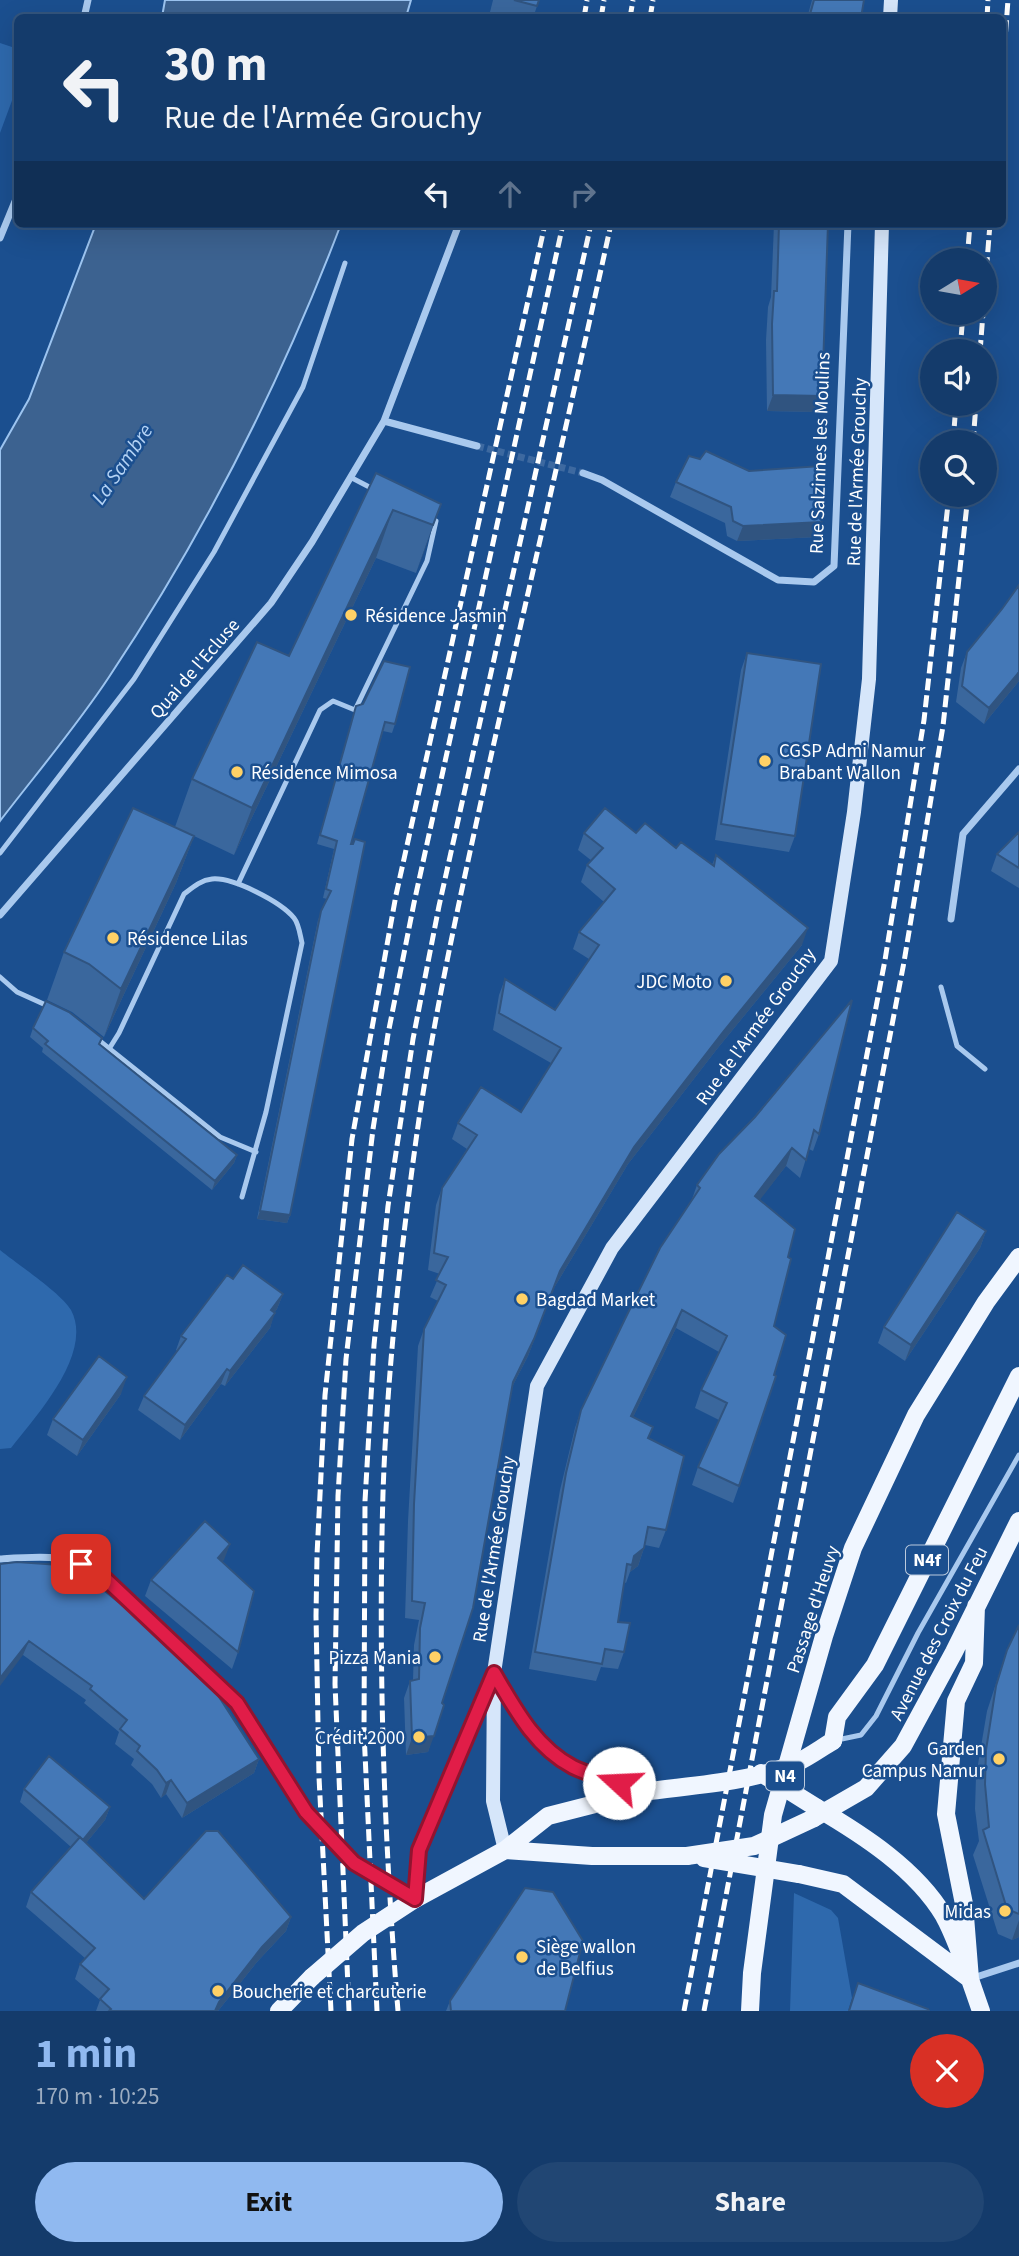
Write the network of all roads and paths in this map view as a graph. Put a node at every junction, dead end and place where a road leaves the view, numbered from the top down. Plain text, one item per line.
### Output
1 (14, 204) edge
2 (457, 228) edge
3 (848, 228) edge
4 (882, 228) edge
5 (0, 238) edge
6 (345, 263) dead end
7 (384, 421) junction
8 (477, 446) tunnel mouth
9 (583, 473) tunnel mouth
10 (352, 478) junction
11 (376, 491) edge
12 (424, 515) edge
13 (1019, 769) edge
14 (0, 853) edge
15 (237, 884) junction
16 (0, 915) edge
17 (951, 919) dead end
18 (0, 977) edge
19 (942, 986) dead end
20 (58, 1011) edge
21 (89, 1032) edge
22 (109, 1049) junction
23 (985, 1069) dead end
24 (256, 1152) junction
25 (242, 1197) dead end
26 (1019, 1257) edge
27 (1019, 1376) edge
28 (1019, 1455) edge
29 (1019, 1521) edge
30 (0, 1559) edge
31 (976, 1606) junction
32 (145, 1616) edge
33 (186, 1655) edge
34 (494, 1673) junction
35 (833, 1741) junction
36 (761, 1773) junction
37 (642, 1792) junction
38 (819, 1813) junction
39 (505, 1850) junction
40 (687, 1856) junction
41 (415, 1899) junction
42 (1019, 1963) edge
43 (970, 1979) junction
44 (279, 2011) edge
45 (750, 2011) edge
46 (981, 2011) edge

1 - 5 street
2 - 7 street, Quai de l'Ecluse
3 - 9 street, Rue Salzinnes les Moulins
4 - 34 street, Rue de l'Armée Grouchy
6 - 14 lane
7 - 8 street
7 - 10 street, Quai de l'Ecluse
10 - 11 lane
10 - 16 street, Quai de l'Ecluse
12 - 15 lane
13 - 17 street
15 - 22 lane
15 - 24 lane
18 - 20 lane
19 - 23 lane
21 - 22 lane
22 - 24 lane
24 - 25 lane
26 - 45 main road, Passage d'Heuvy / N4
27 - 35 main road, N4f
28 - 35 lane
29 - 31 main road, Avenue des Croix du Feu
30 - 32 street
31 - 38 main road, Avenue des Croix du Feu
31 - 43 main road
33 - 41 street, bridge
34 - 37 street
34 - 39 street, Rue de l'Armée Grouchy
34 - 41 street, Rue de l'Armée Grouchy
35 - 36 main road, bridge
36 - 37 main road, bridge
36 - 38 main road, bridge
37 - 39 main road
38 - 40 main road, Avenue des Croix du Feu, bridge
38 - 43 main road
39 - 40 main road
39 - 41 main road
40 - 43 main road, bridge
41 - 44 main road, bridge
42 - 43 street
43 - 46 main road

